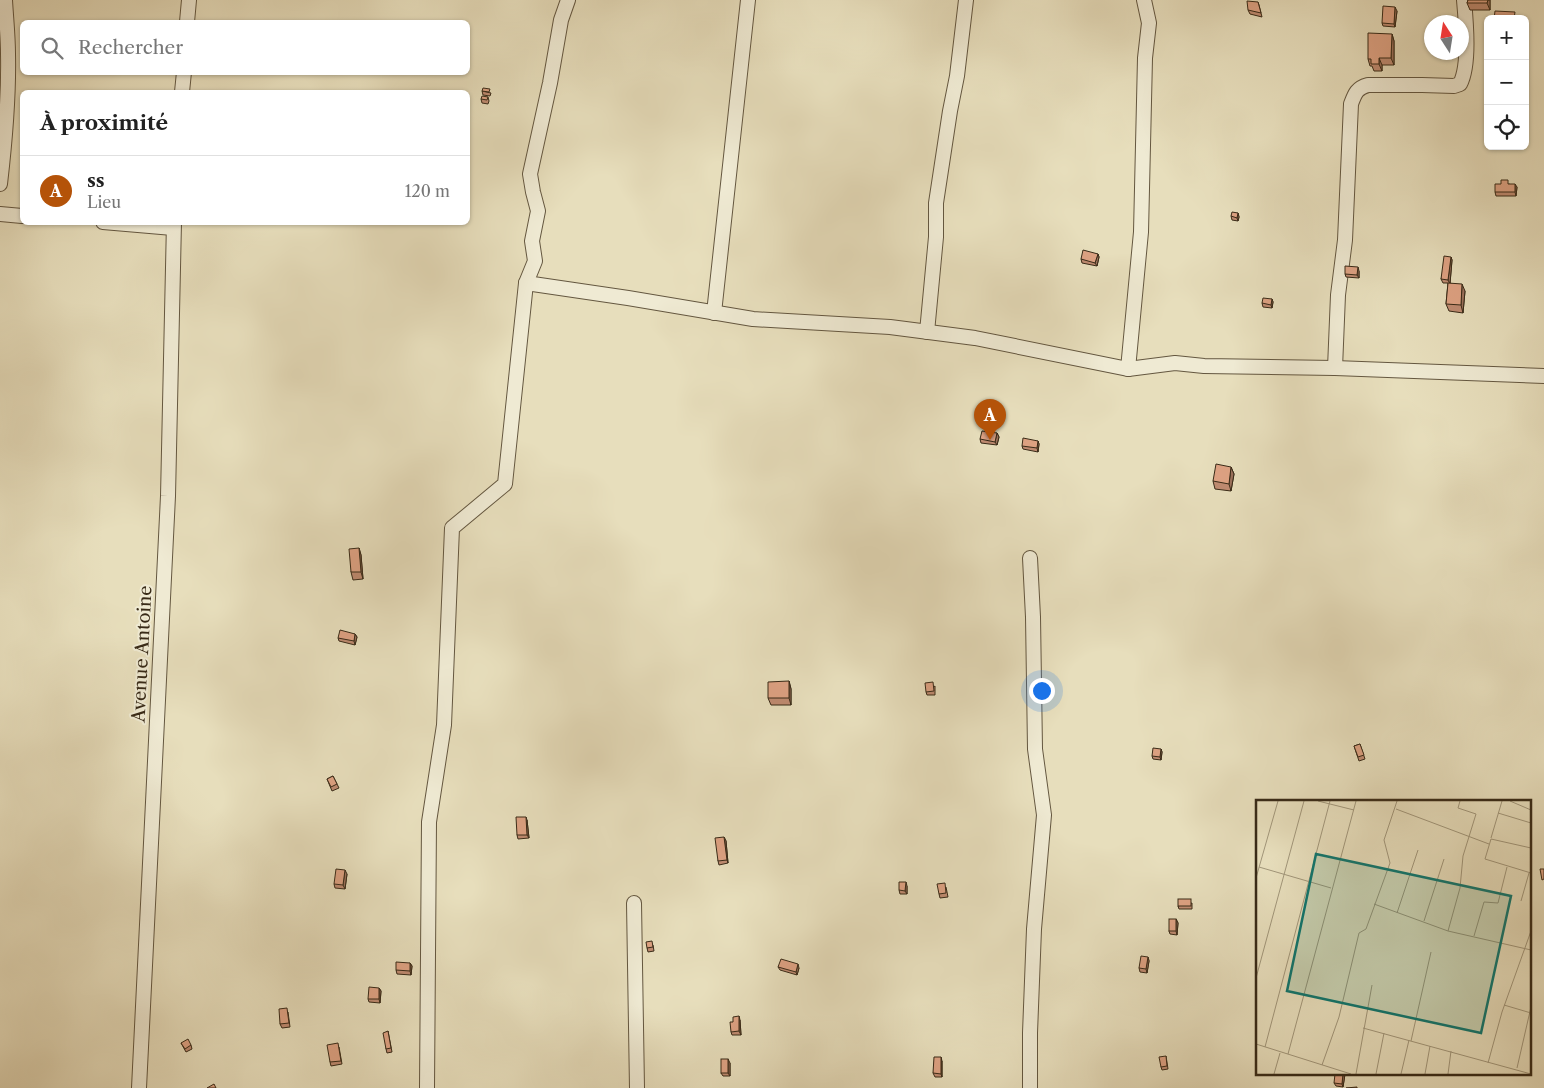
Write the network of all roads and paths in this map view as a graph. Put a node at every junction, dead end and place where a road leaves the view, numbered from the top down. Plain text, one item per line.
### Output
1 (5, 0) edge
2 (189, 0) edge
3 (568, 0) edge
4 (748, 0) edge
5 (966, 0) edge
6 (1144, 0) edge
7 (1464, 0) edge
8 (187, 20) edge
9 (184, 75) edge
10 (182, 90) edge
11 (0, 184) edge
12 (0, 214) edge
13 (20, 216) edge
14 (173, 225) edge
15 (526, 283) junction
16 (714, 313) junction
17 (928, 332) junction
18 (1335, 368) junction
19 (1128, 369) junction
20 (1544, 376) edge
21 (1030, 558) dead end
22 (634, 903) dead end
23 (139, 1088) edge
24 (427, 1088) edge
25 (637, 1088) edge
26 (1030, 1088) edge

1 - 11 street
2 - 8 street
3 - 15 street
4 - 16 street
5 - 17 street
6 - 19 street
7 - 18 street
9 - 10 street
12 - 13 street
14 - 23 street, Avenue Antoine
15 - 16 street
15 - 24 street
16 - 17 street
17 - 19 street
18 - 19 street
18 - 20 street
21 - 26 street
22 - 25 street

